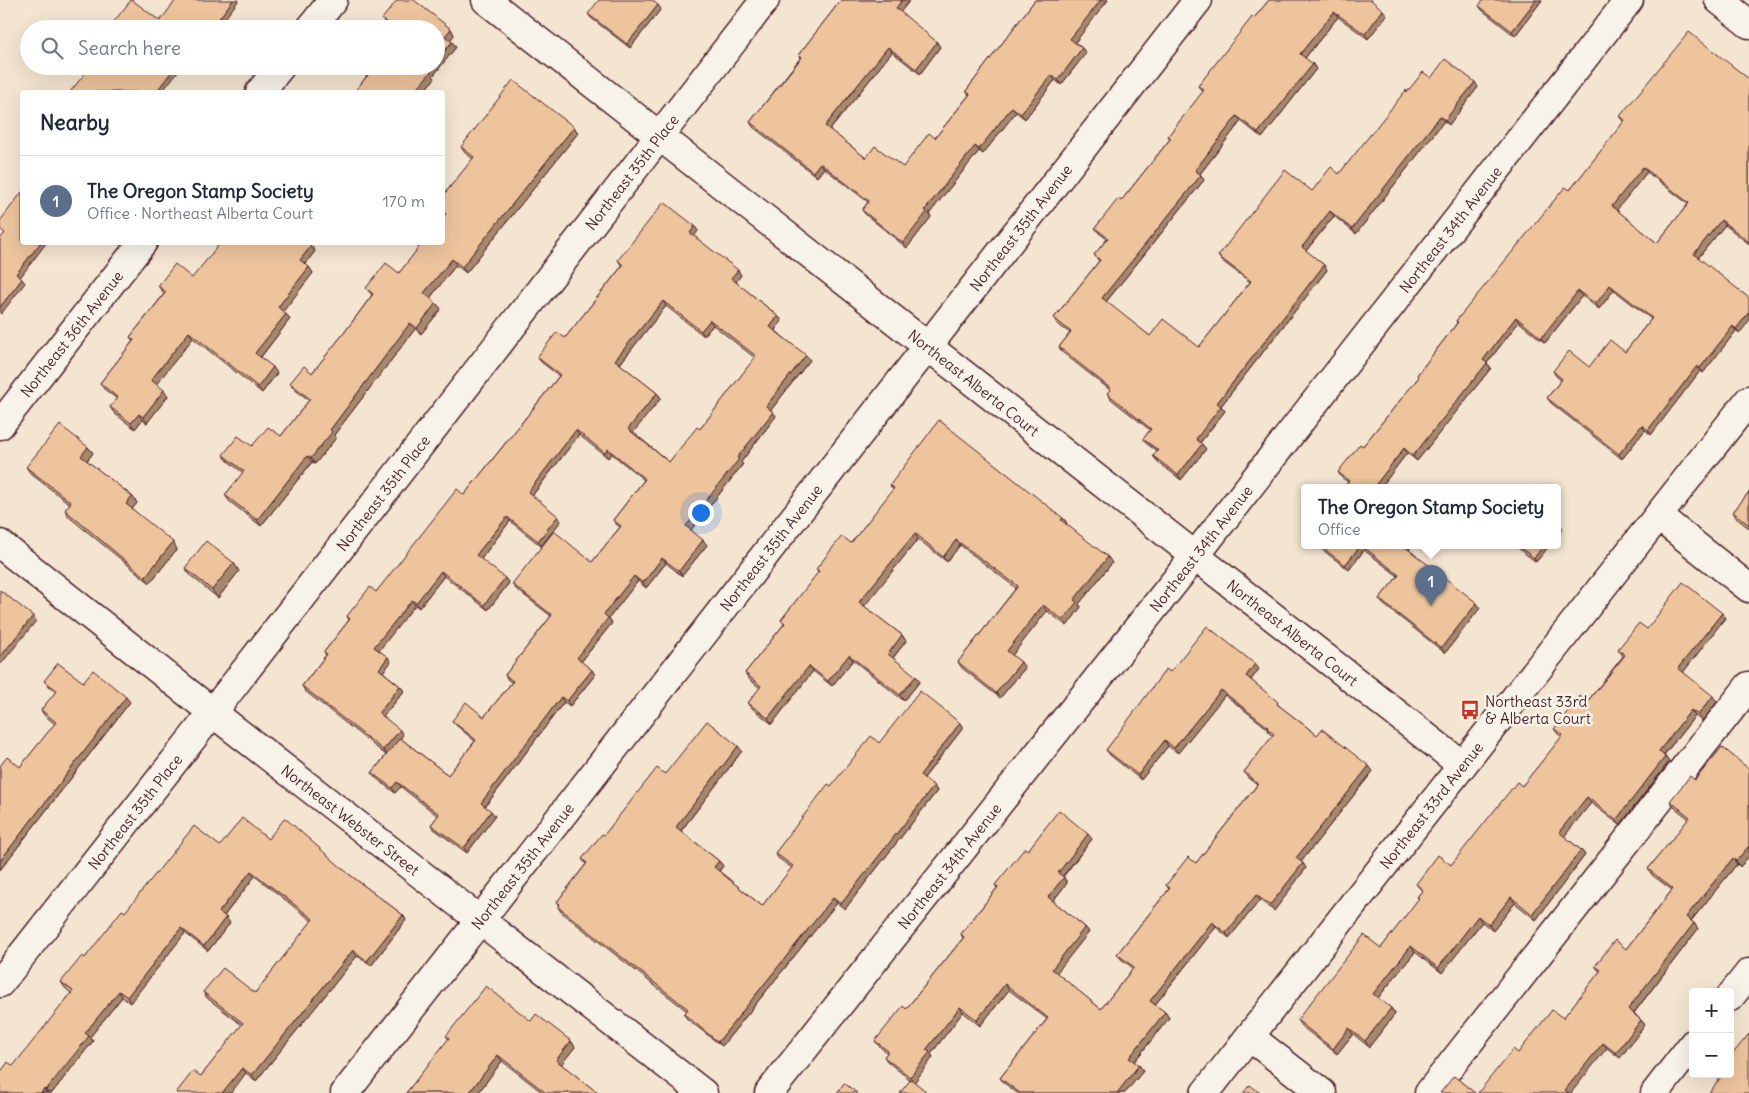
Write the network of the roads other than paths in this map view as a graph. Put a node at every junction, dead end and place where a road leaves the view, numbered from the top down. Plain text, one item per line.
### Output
1 (333, 0) edge
2 (486, 0) edge
3 (765, 0) edge
4 (1198, 0) edge
5 (1630, 0) edge
6 (1719, 0) edge
7 (317, 20) edge
8 (1749, 24) edge
9 (274, 75) edge
10 (262, 90) edge
11 (658, 136) junction
12 (141, 245) edge
13 (927, 346) junction
14 (1749, 400) edge
15 (0, 425) edge
16 (1658, 516) junction
17 (0, 544) edge
18 (1195, 556) junction
19 (1749, 588) edge
20 (1749, 686) edge
21 (212, 712) junction
22 (1462, 765) junction
23 (480, 920) junction
24 (1749, 973) edge
25 (0, 983) edge
26 (1734, 992) edge
27 (1250, 1037) junction
28 (1689, 1049) edge
29 (345, 1093) edge
30 (703, 1093) edge
31 (769, 1093) edge
32 (1205, 1093) edge
33 (1322, 1093) edge
34 (1429, 1093) edge
35 (1655, 1093) edge

1 - 7 street
2 - 11 street, Northeast Alberta Court
3 - 11 street, Northeast 35th Place
4 - 13 street, Northeast 35th Avenue
5 - 18 street, Northeast 34th Avenue
6 - 8 street
9 - 10 street
11 - 13 street, Northeast Alberta Court
11 - 21 street, Northeast 35th Place
12 - 15 street, Northeast 36th Avenue
13 - 18 street, Northeast Alberta Court
13 - 23 street, Northeast 35th Avenue
14 - 16 street, Northeast 33rd Avenue
16 - 19 street
16 - 22 street, Northeast 33rd Avenue
17 - 21 street, Northeast Webster Street
18 - 22 street, Northeast Alberta Court
18 - 31 street, Northeast 34th Avenue
20 - 34 street
21 - 23 street, Northeast Webster Street
21 - 25 street, Northeast 35th Place
22 - 27 street, Northeast 33rd Avenue
23 - 29 street, Northeast 35th Avenue
23 - 30 street, Northeast Webster Street
24 - 26 street
27 - 32 street, Northeast 33rd Avenue
27 - 33 street
28 - 35 street

